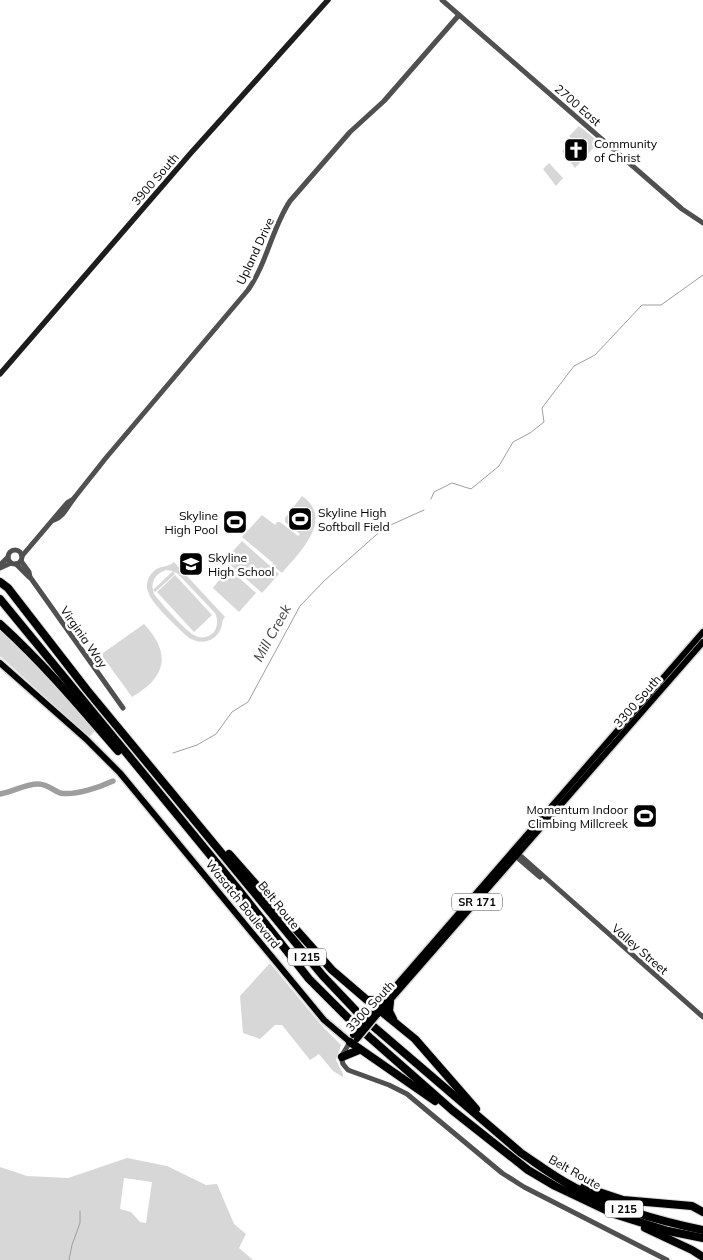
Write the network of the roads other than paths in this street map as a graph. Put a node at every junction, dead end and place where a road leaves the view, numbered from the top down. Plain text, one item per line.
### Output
1 (328, 0) edge
2 (442, 0) edge
3 (459, 15) junction
4 (703, 223) edge
5 (0, 374) edge
6 (72, 500) junction
7 (54, 520) junction
8 (32, 544) junction
9 (18, 551) junction
10 (8, 557) junction
11 (22, 559) junction
12 (13, 564) junction
13 (0, 566) edge
14 (30, 577) junction
15 (1, 578) edge
16 (0, 599) edge
17 (0, 624) edge
18 (703, 632) edge
19 (703, 642) edge
20 (0, 664) edge
21 (123, 708) dead end
22 (178, 799) junction
23 (180, 818) junction
24 (509, 855) junction
25 (518, 856) junction
26 (389, 999) junction
27 (377, 1012) junction
28 (703, 1017) edge
29 (398, 1024) junction
30 (353, 1039) junction
31 (359, 1050) junction
32 (342, 1057) junction
33 (452, 1110) junction
34 (500, 1134) junction
35 (550, 1173) junction
36 (703, 1212) edge
37 (614, 1214) junction
38 (703, 1230) edge
39 (703, 1238) edge
40 (703, 1257) edge
41 (668, 1260) edge

1 - 5 main road, 3900 South
2 - 3 street, 2700 East
3 - 4 street, 2700 East
3 - 6 street, Upland Drive
6 - 7 street, Upland Drive
6 - 7 street, Upland Drive
7 - 8 street, Upland Drive
8 - 9 street, Upland Drive
8 - 11 street, Upland Drive
9 - 10 street, Upland Drive
9 - 11 street, Virginia Way
10 - 12 street
10 - 13 street
11 - 12 street, Upland Drive
11 - 14 street, Virginia Way
12 - 13 street
12 - 14 street, Virginia Way
14 - 21 street, Virginia Way
15 - 22 highway, Belt Route / I 215
16 - 23 highway, Belt Route / I 215
17 - 23 highway
18 - 24 main road, 3300 South / SR 171
19 - 25 main road, 3300 South / SR 171
20 - 30 main road, Wasatch Boulevard
22 - 26 highway
22 - 34 highway, Belt Route / I 215
23 - 33 highway, Belt Route / I 215
24 - 25 street
24 - 26 main road, 3300 South / SR 171
25 - 26 main road, 3300 South / SR 171
25 - 28 street, Valley Street
26 - 27 main road, 3300 South / SR 171
26 - 29 highway
27 - 29 highway
27 - 30 main road, 3300 South / SR 171, bridge
29 - 34 highway
30 - 31 highway
30 - 32 street
31 - 32 highway
31 - 33 highway
32 - 41 street
33 - 37 highway, Belt Route / I 215
34 - 35 highway, Belt Route / I 215
35 - 36 highway
35 - 38 highway, Belt Route / I 215
37 - 39 highway, Belt Route / I 215
37 - 40 highway

